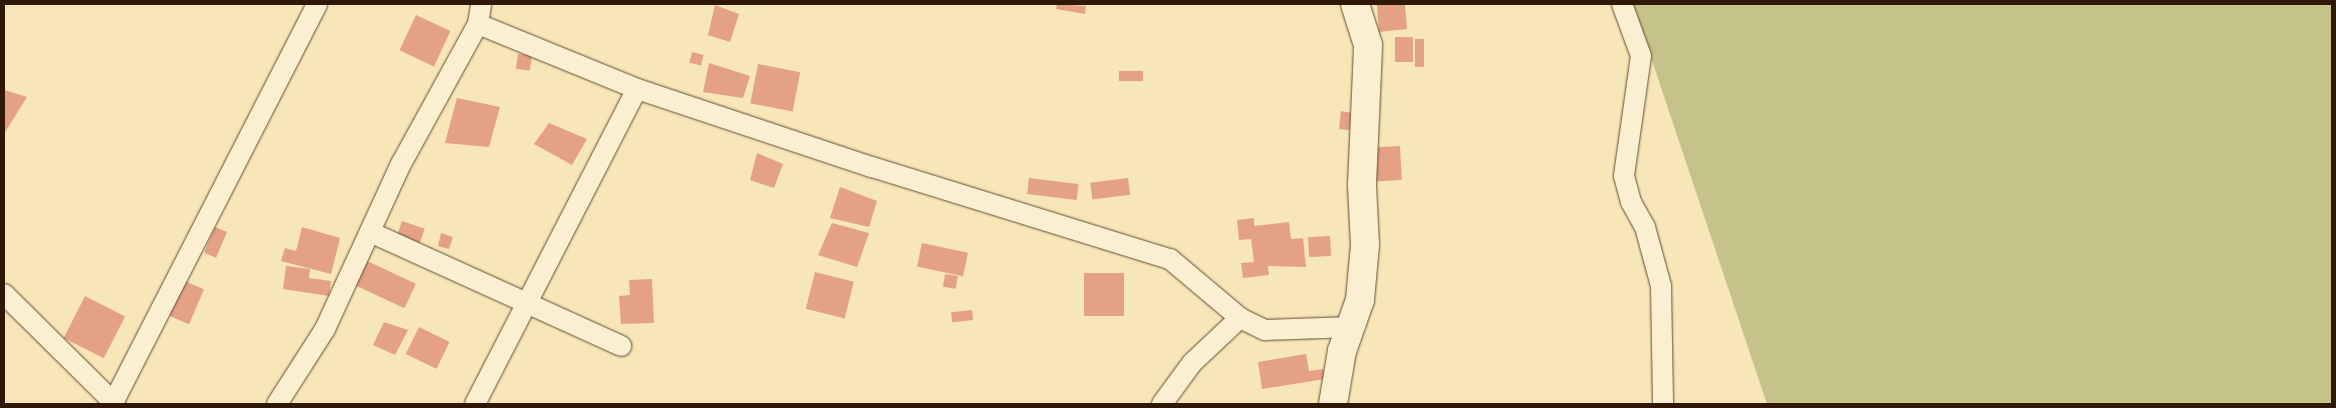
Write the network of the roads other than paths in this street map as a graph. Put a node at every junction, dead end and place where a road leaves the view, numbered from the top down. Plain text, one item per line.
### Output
1 (317, 4) edge
2 (481, 4) edge
3 (1355, 4) edge
4 (1622, 4) edge
5 (478, 24) junction
6 (637, 89) junction
7 (370, 232) junction
8 (4, 294) edge
9 (527, 305) junction
10 (1240, 318) junction
11 (1352, 327) junction
12 (621, 346) dead end
13 (114, 404) edge
14 (277, 404) edge
15 (475, 404) edge
16 (1162, 404) edge
17 (1333, 404) edge
18 (1663, 404) edge

1 - 13 street
2 - 5 street
3 - 11 street
4 - 18 street
5 - 6 street
5 - 7 street
6 - 9 street
6 - 10 street
7 - 9 street
7 - 14 street
8 - 13 street
9 - 12 street
9 - 15 street
10 - 11 street
10 - 16 street
11 - 17 street

